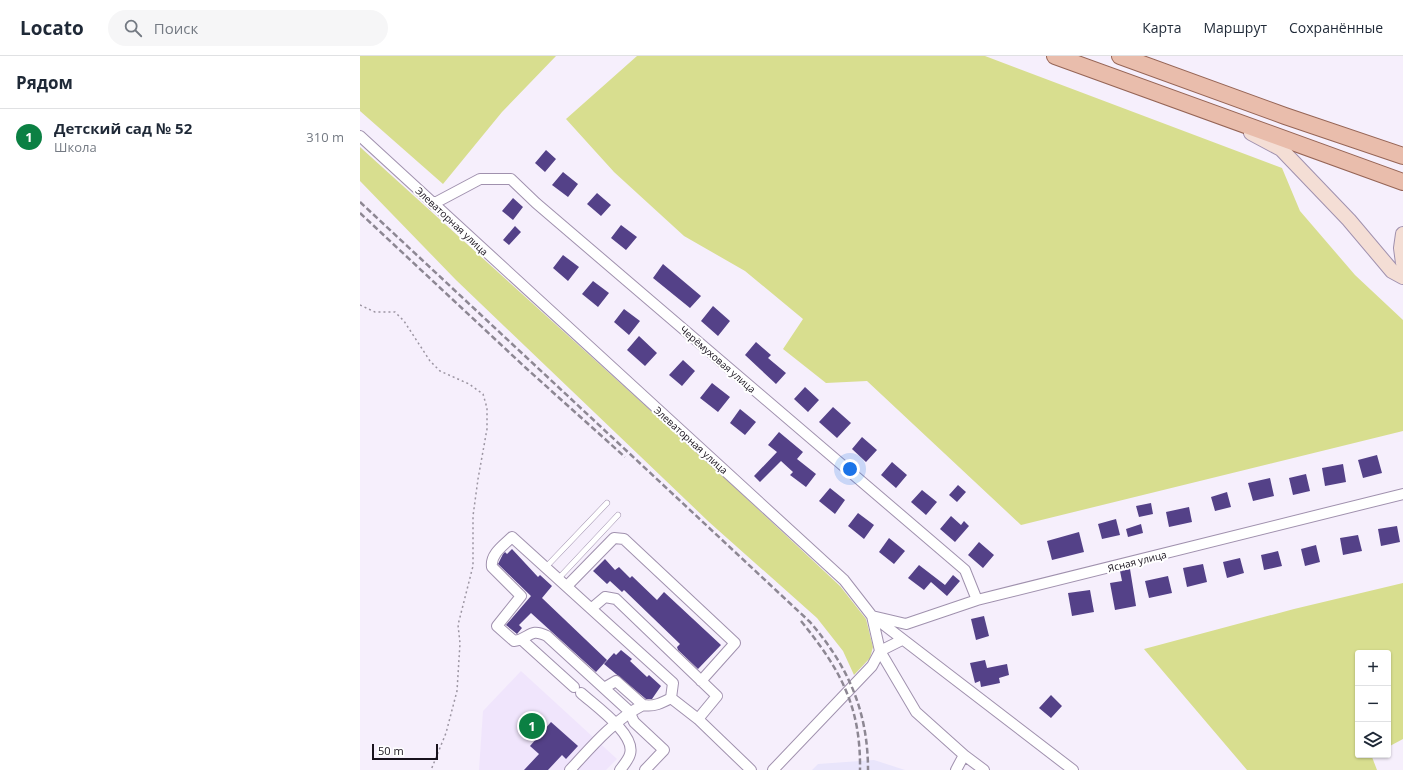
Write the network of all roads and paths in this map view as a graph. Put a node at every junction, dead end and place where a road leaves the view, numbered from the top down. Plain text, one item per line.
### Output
1 (1055, 56) edge
2 (1120, 56) edge
3 (1209, 112) junction
4 (360, 136) edge
5 (1403, 156) edge
6 (1403, 182) edge
7 (433, 204) junction
8 (1403, 234) edge
9 (1403, 263) edge
10 (1403, 277) edge
11 (360, 305) edge
12 (1403, 494) edge
13 (607, 503) dead end
14 (618, 515) dead end
15 (546, 567) junction
16 (559, 578) junction
17 (567, 586) junction
18 (977, 600) junction
19 (592, 608) junction
20 (872, 616) junction
21 (522, 640) junction
22 (902, 640) junction
23 (880, 651) junction
24 (701, 681) junction
25 (604, 688) junction
26 (671, 698) junction
27 (643, 704) junction
28 (630, 711) junction
29 (698, 719) junction
30 (615, 723) junction
31 (964, 755) junction
32 (432, 770) edge
33 (570, 770) edge
34 (620, 770) edge
35 (645, 770) edge
36 (751, 770) edge
37 (773, 770) edge
38 (956, 770) edge
39 (984, 770) edge
40 (1073, 770) edge

1 - 3 main road
2 - 5 main road
3 - 6 main road
3 - 10 street
4 - 7 street, Элеваторная улица
7 - 18 street, Черёмуховая улица
7 - 20 street, Элеваторная улица
8 - 9 street
11 - 32 path
12 - 18 street, Ясная улица
13 - 15 lane
14 - 16 lane
15 - 16 street
15 - 21 street
16 - 17 street
17 - 19 street
17 - 24 street
18 - 20 street, Ясная улица
19 - 24 street
19 - 26 street
20 - 22 street
20 - 23 street, Элеваторная улица
21 - 25 street
21 - 30 street
22 - 23 street
22 - 40 street
23 - 31 street, Элеваторная улица
23 - 37 street
24 - 29 street
25 - 27 street
25 - 28 street
26 - 27 street
26 - 29 street
27 - 28 street
28 - 30 street
28 - 35 street
29 - 36 street
30 - 33 street
30 - 34 street
31 - 38 street
31 - 39 street, Элеваторная улица

